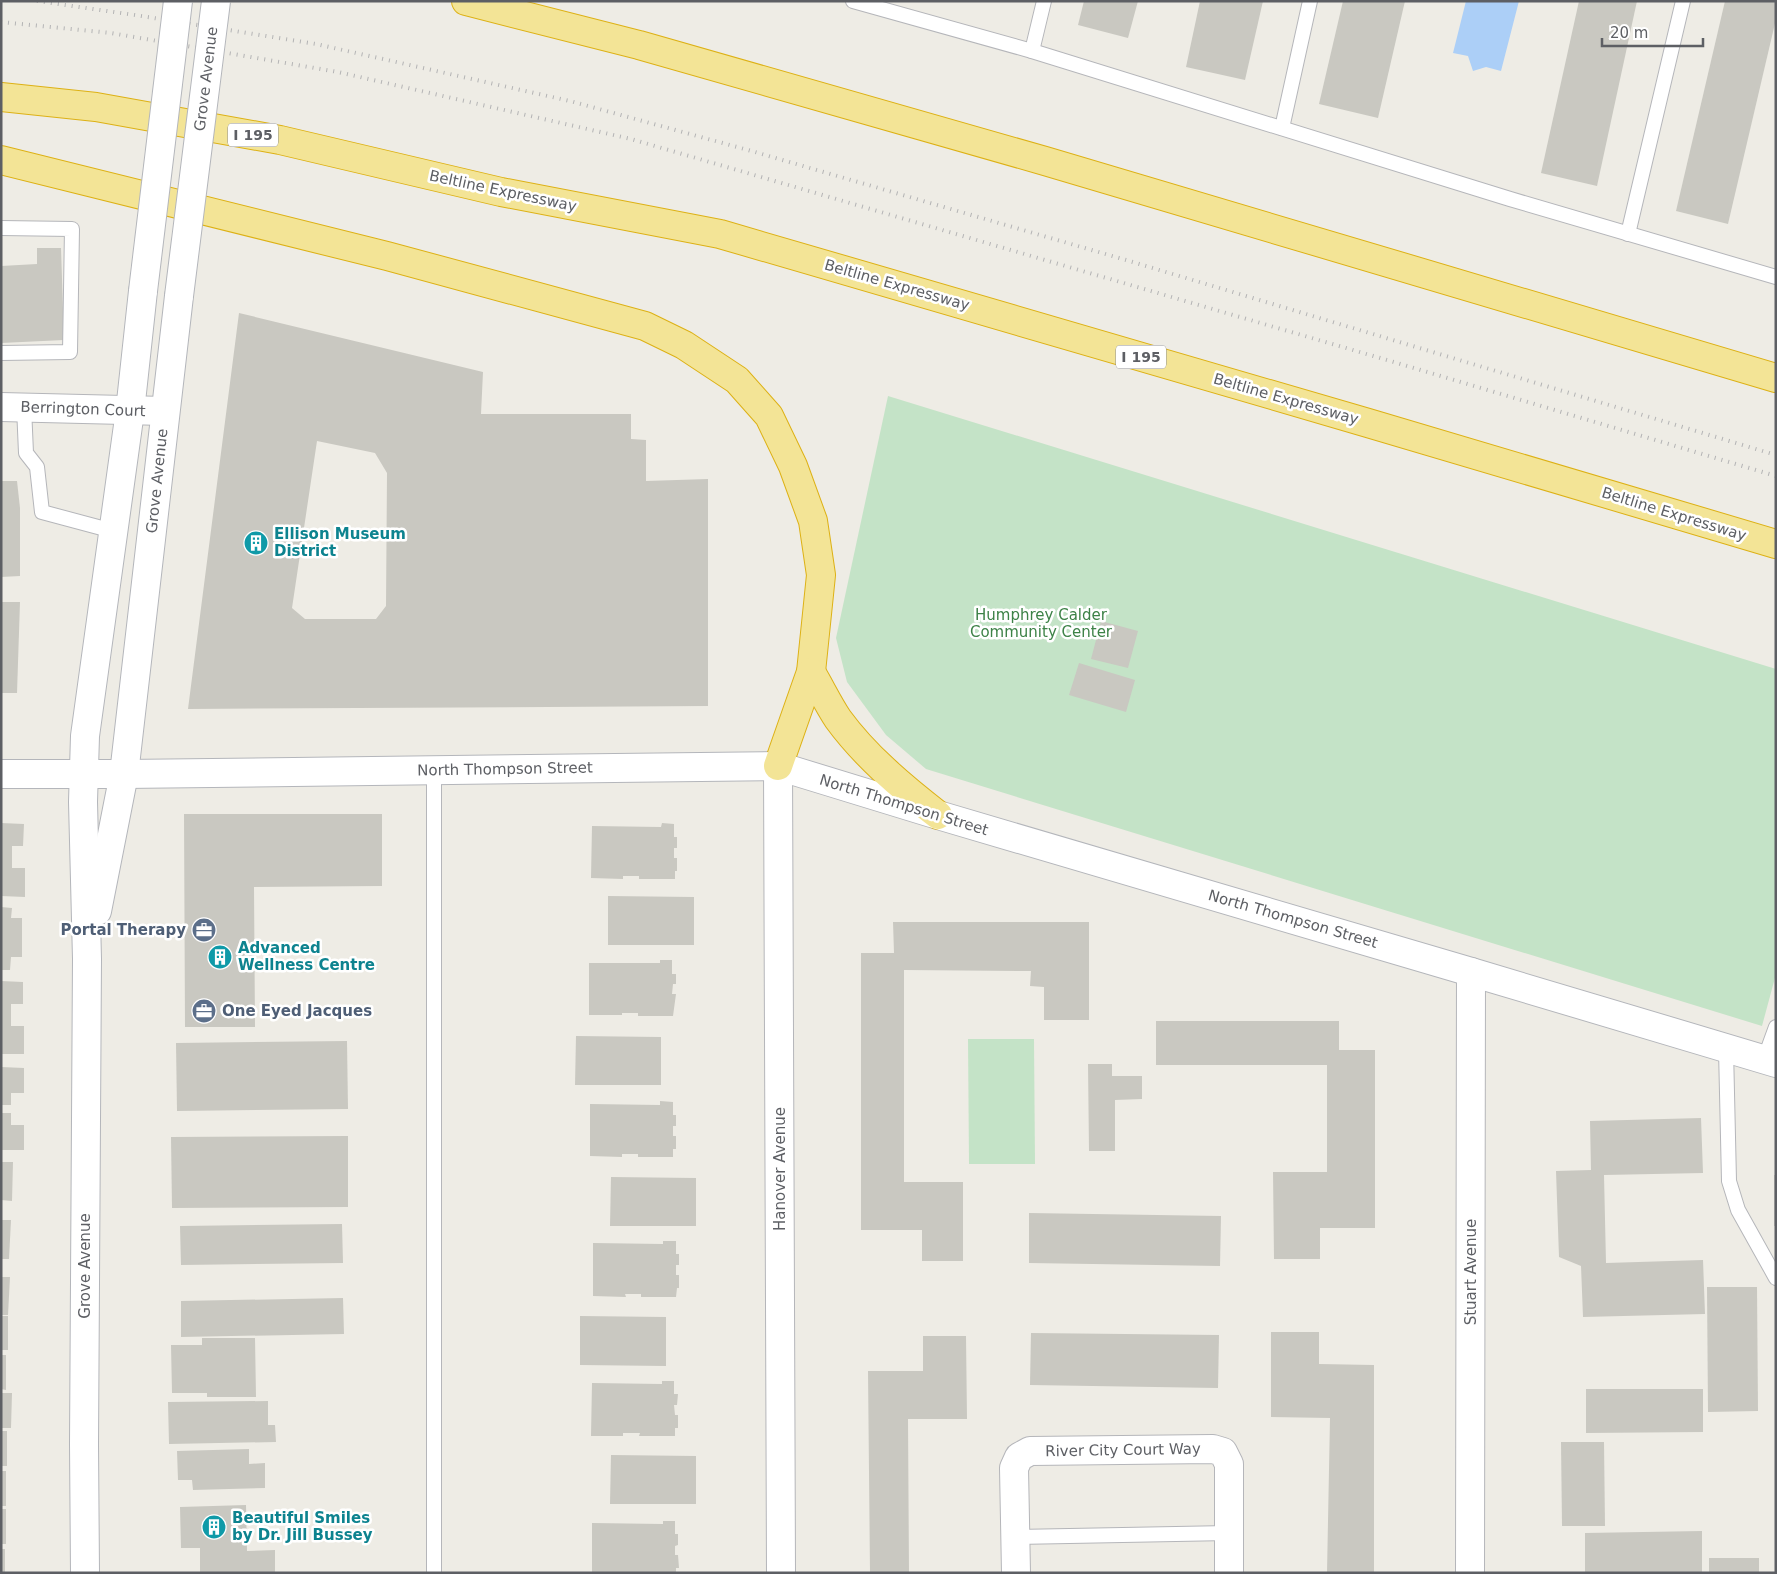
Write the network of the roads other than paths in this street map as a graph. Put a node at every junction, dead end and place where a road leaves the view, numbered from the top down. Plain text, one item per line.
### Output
1 (178, 1) edge
2 (216, 1) edge
3 (466, 1) edge
4 (853, 1) edge
5 (1044, 1) edge
6 (1310, 1) edge
7 (1682, 1) edge
8 (1032, 51) junction
9 (1, 98) edge
10 (1282, 128) junction
11 (1, 160) edge
12 (1, 228) edge
13 (1628, 234) junction
14 (1776, 277) edge
15 (1, 353) edge
16 (1776, 378) edge
17 (12, 407) edge
18 (130, 411) junction
19 (165, 411) junction
20 (113, 531) junction
21 (1776, 544) edge
22 (811, 672) junction
23 (778, 766) junction
24 (434, 770) junction
25 (84, 773) junction
26 (1, 774) edge
27 (124, 774) junction
28 (938, 816) junction
29 (87, 959) junction
30 (1471, 972) junction
31 (1776, 1027) edge
32 (1726, 1049) junction
33 (1770, 1062) edge
34 (1776, 1278) edge
35 (1229, 1533) junction
36 (1016, 1537) junction
37 (85, 1573) edge
38 (434, 1573) edge
39 (781, 1573) edge
40 (1016, 1573) edge
41 (1229, 1573) edge
42 (1470, 1573) edge

1 - 18 main road, Grove Avenue, bridge
2 - 19 main road, Grove Avenue, bridge
3 - 16 highway
4 - 8 lane
5 - 8 lane
6 - 10 lane
7 - 13 lane
8 - 10 lane
9 - 21 highway, Beltline Expressway / I 195
10 - 13 lane
11 - 22 highway
12 - 15 lane
13 - 14 lane
17 - 18 main road, Berrington Court
17 - 20 lane
18 - 19 main road, Berrington Court
18 - 20 main road, Grove Avenue
19 - 27 main road, Grove Avenue
20 - 25 main road, Grove Avenue
22 - 23 highway
22 - 28 highway
23 - 24 main road, North Thompson Street
23 - 28 main road, North Thompson Street
23 - 39 main road, Hanover Avenue
24 - 27 main road, North Thompson Street
24 - 38 lane
25 - 26 main road, North Thompson Street
25 - 27 main road, North Thompson Street
25 - 29 main road, Grove Avenue
27 - 29 main road, Grove Avenue
28 - 30 main road, North Thompson Street
29 - 37 main road, Grove Avenue
30 - 32 main road, North Thompson Street
30 - 42 main road, Stuart Avenue
31 - 33 lane
32 - 33 main road, North Thompson Street
32 - 34 lane
35 - 36 lane
35 - 36 main road, River City Court Way
35 - 41 main road, River City Court Way
36 - 40 main road, River City Court Way

